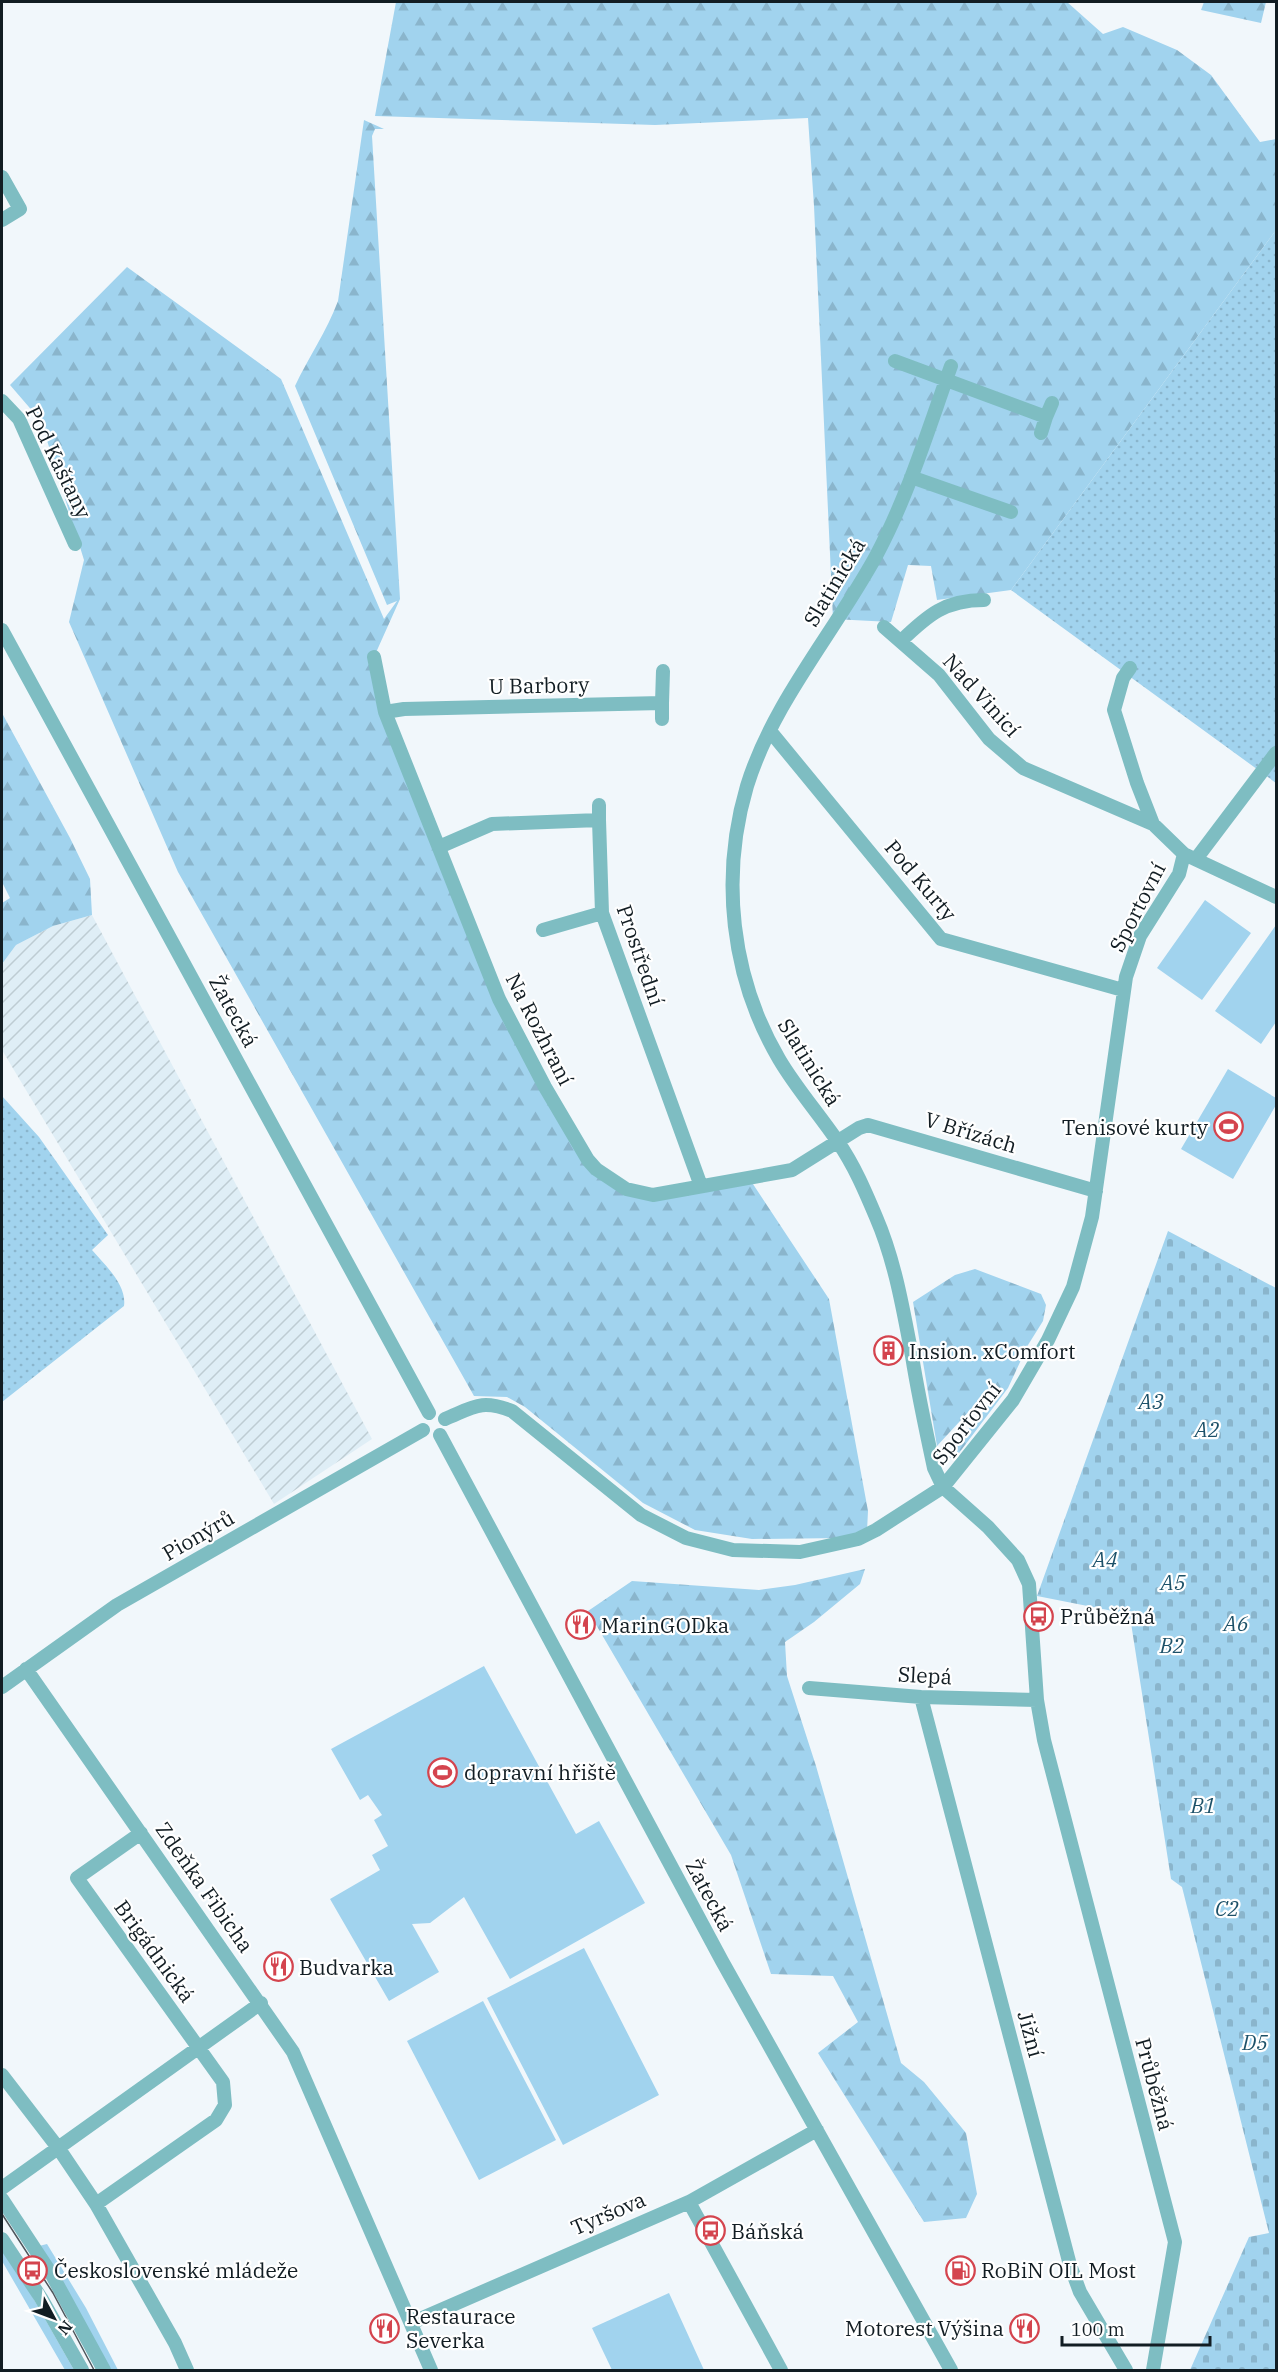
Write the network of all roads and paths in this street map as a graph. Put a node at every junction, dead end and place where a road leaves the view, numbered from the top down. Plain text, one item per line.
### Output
1 (2, 177) edge
2 (2, 220) edge
3 (895, 361) dead end
4 (948, 373) junction
5 (2, 401) edge
6 (1052, 403) dead end
7 (1046, 417) junction
8 (1041, 433) dead end
9 (911, 477) junction
10 (1011, 512) dead end
11 (75, 544) dead end
12 (984, 600) dead end
13 (884, 627) dead end
14 (2, 630) edge
15 (901, 641) junction
16 (374, 657) dead end
17 (1130, 669) dead end
18 (663, 671) dead end
19 (662, 703) junction
20 (385, 712) junction
21 (662, 719) dead end
22 (770, 731) junction
23 (1276, 753) edge
24 (600, 805) dead end
25 (599, 820) junction
26 (1153, 824) junction
27 (439, 847) junction
28 (1190, 856) junction
29 (1274, 891) edge
30 (602, 913) junction
31 (543, 930) dead end
32 (1124, 990) junction
33 (838, 1142) junction
34 (701, 1186) junction
35 (1096, 1191) junction
36 (429, 1413) junction
37 (445, 1419) junction
38 (423, 1430) junction
39 (440, 1435) junction
40 (943, 1487) junction
41 (26, 1669) junction
42 (2, 1687) edge
43 (810, 1688) dead end
44 (921, 1697) junction
45 (1037, 1700) junction
46 (141, 1833) junction
47 (261, 2004) junction
48 (199, 2049) junction
49 (2, 2075) edge
50 (817, 2130) junction
51 (59, 2149) junction
52 (2, 2188) edge
53 (2, 2199) edge
54 (689, 2202) junction
55 (96, 2204) junction
56 (2, 2239) edge
57 (411, 2323) junction
58 (82, 2370) edge
59 (104, 2370) edge
60 (187, 2370) edge
61 (431, 2370) edge
62 (781, 2370) edge
63 (951, 2370) edge
64 (1126, 2370) edge
65 (1153, 2370) edge

1 - 2 street
3 - 4 street
4 - 7 street
4 - 9 street, Slatinická
5 - 11 street, Pod Kaštany
6 - 7 street
7 - 8 street
9 - 10 street
9 - 22 street, Slatinická
12 - 15 street
13 - 15 street, Nad Vinicí
14 - 36 street, Žatecká
15 - 26 street, Nad Vinicí
16 - 20 street, Na Rozhraní
17 - 26 street, Sportovní
18 - 19 street
19 - 20 street, U Barbory
19 - 21 street
20 - 27 street, Na Rozhraní
22 - 32 street, Pod Kurty
22 - 33 street, Slatinická
23 - 28 street
24 - 25 street, Prostřední
25 - 27 street
25 - 30 street, Prostřední
26 - 28 street, Sportovní
27 - 34 street, Na Rozhraní
28 - 29 street, Sportovní
28 - 32 street, Sportovní
30 - 31 street
30 - 34 street, Prostřední
32 - 35 street, Sportovní
33 - 34 street, Na Rozhraní
33 - 35 street, V Břízách
33 - 40 street, Slatinická
35 - 40 street, Sportovní
36 - 37 street
36 - 38 street
37 - 39 street
37 - 40 street, Sportovní
38 - 39 street
38 - 41 street, Pionýrů
39 - 50 street, Žatecká
40 - 45 street, Průběžná
41 - 42 street, Pionýrů
41 - 46 street, Zdeňka Fibicha
43 - 44 street, Slepá
44 - 45 street, Slepá
44 - 64 street, Jižní
45 - 65 street, Průběžná
46 - 47 street, Zdeňka Fibicha
46 - 48 street, Brigádnická
47 - 48 street
47 - 57 street, Zdeňka Fibicha
48 - 51 street
48 - 55 street, Brigádnická
49 - 51 street
50 - 54 street, Tyršova
50 - 63 street, Žatecká
51 - 52 street
51 - 55 street
53 - 59 street
54 - 57 street, Tyršova
54 - 62 street
55 - 60 street
56 - 58 street
57 - 61 street, Zdeňka Fibicha

